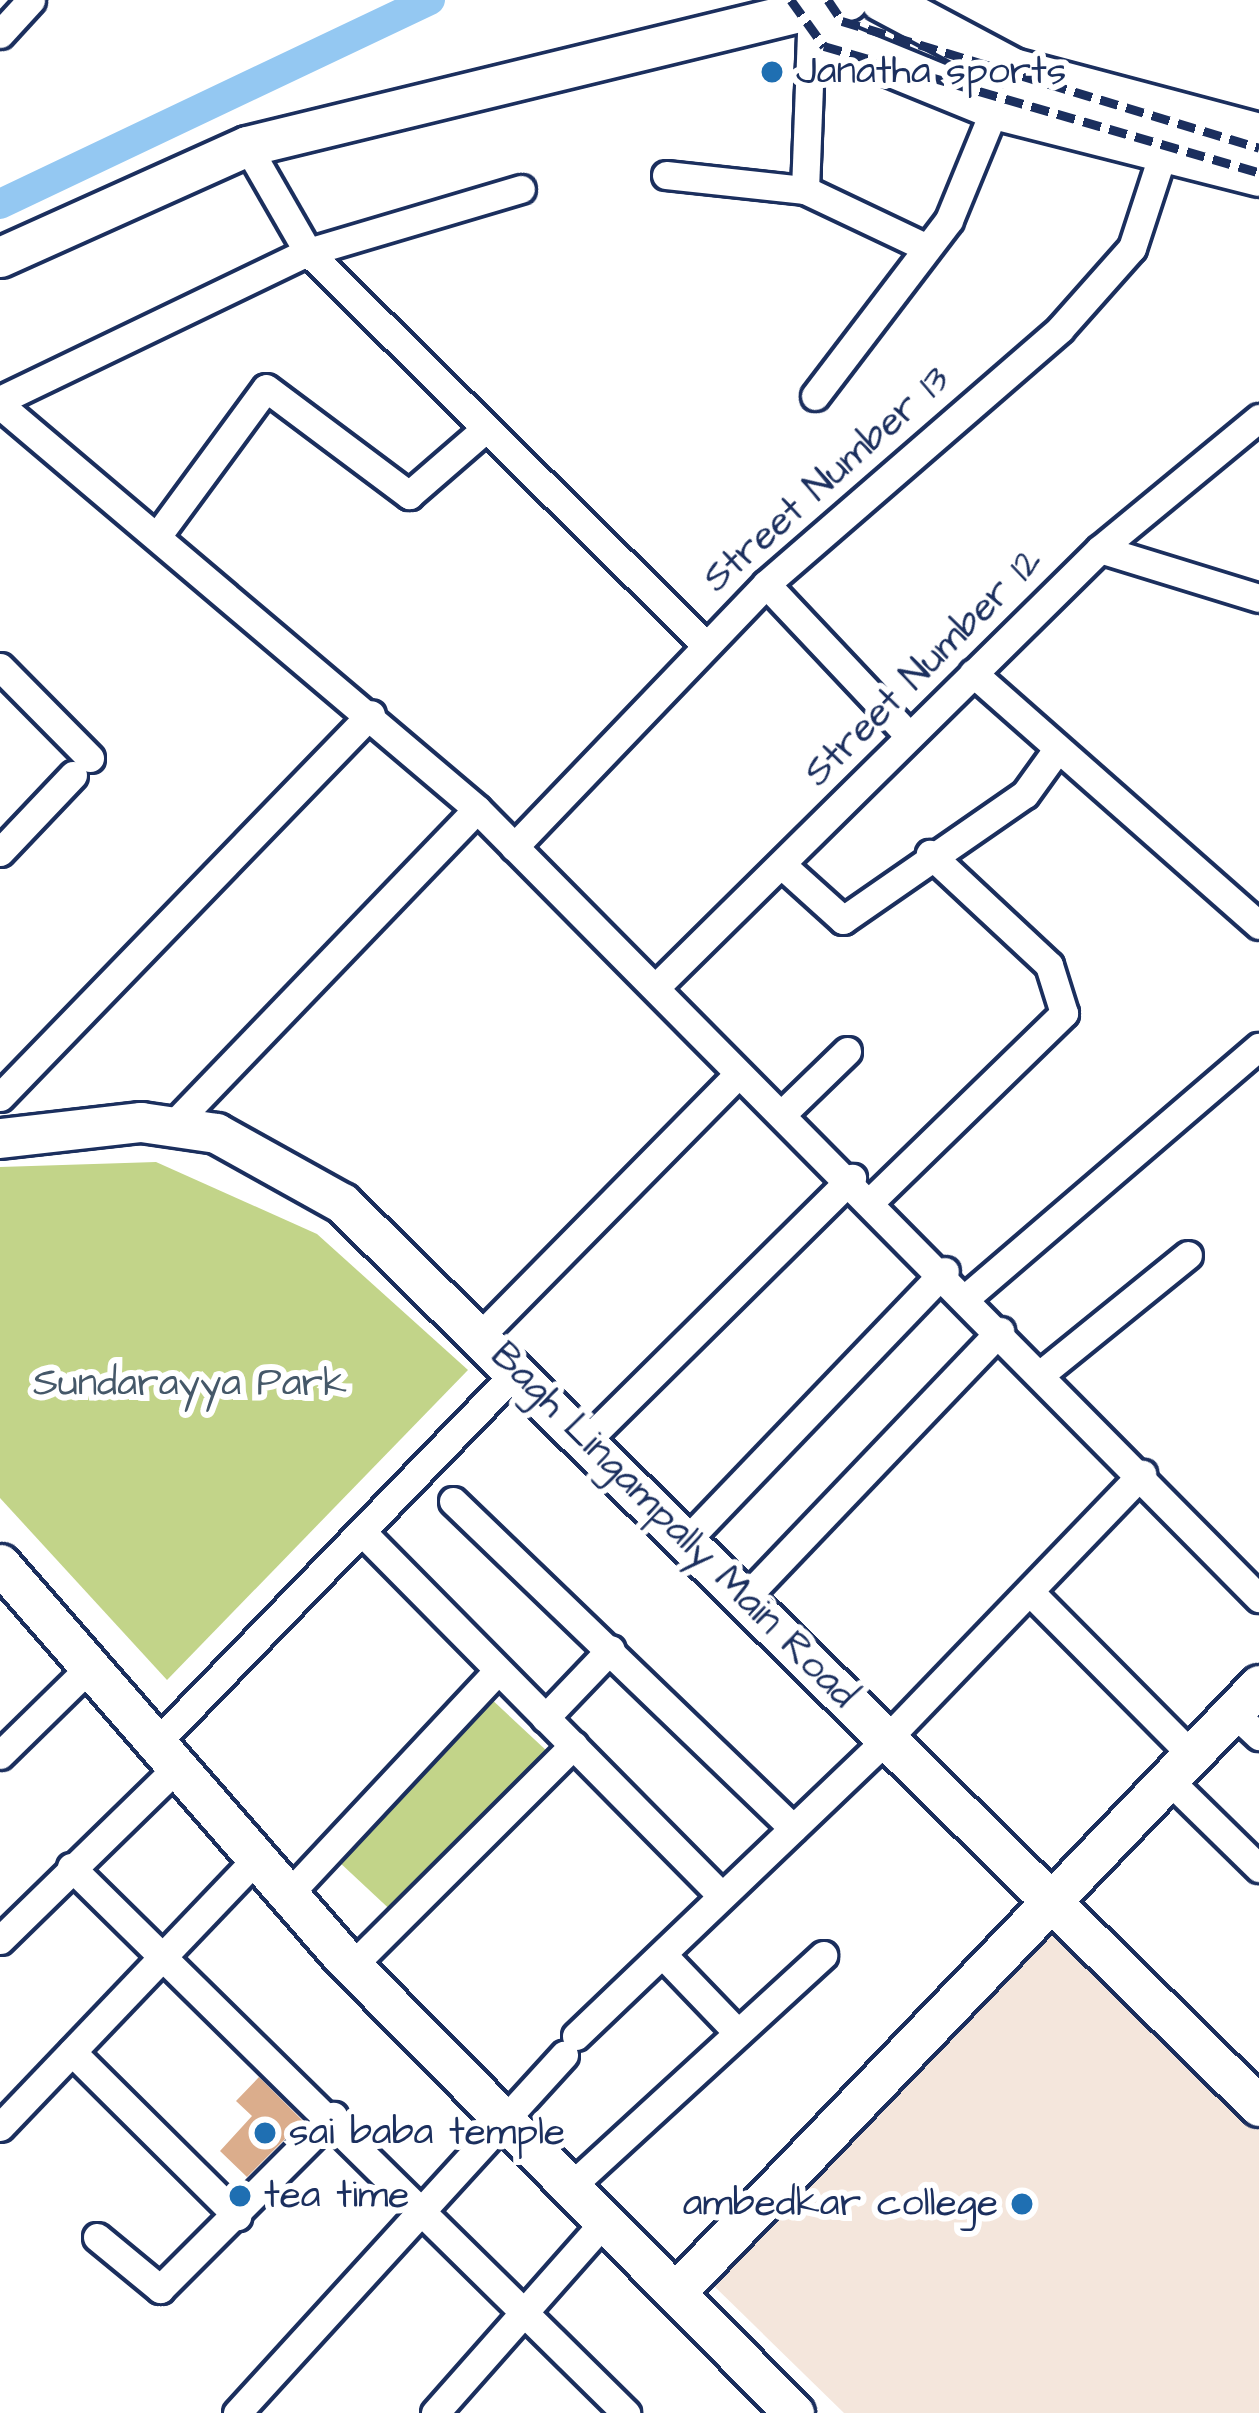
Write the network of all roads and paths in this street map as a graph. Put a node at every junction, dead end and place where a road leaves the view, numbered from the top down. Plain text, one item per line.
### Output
1 (31, 0) edge
2 (882, 0) edge
3 (821, 4) edge
4 (0, 34) edge
5 (995, 108) junction
6 (1259, 135) edge
7 (247, 146) junction
8 (1162, 156) junction
9 (666, 175) dead end
10 (1259, 175) edge
11 (521, 189) dead end
12 (805, 190) junction
13 (927, 248) junction
14 (308, 252) junction
15 (0, 256) edge
16 (815, 396) dead end
17 (0, 402) edge
18 (1259, 418) edge
19 (484, 430) junction
20 (158, 535) junction
21 (1100, 548) junction
22 (766, 584) junction
23 (1259, 598) edge
24 (704, 643) junction
25 (0, 667) edge
26 (973, 673) junction
27 (370, 714) junction
28 (909, 736) junction
29 (1056, 752) junction
30 (477, 809) junction
31 (514, 847) junction
32 (0, 852) edge
33 (930, 854) junction
34 (782, 865) junction
35 (1259, 925) edge
36 (657, 986) junction
37 (1259, 1047) edge
38 (848, 1051) dead end
39 (737, 1075) junction
40 (0, 1097) edge
41 (781, 1114) junction
42 (173, 1125) junction
43 (0, 1138) edge
44 (852, 1178) junction
45 (872, 1199) junction
46 (1188, 1255) dead end
47 (945, 1271) junction
48 (968, 1296) junction
49 (1000, 1330) junction
50 (482, 1334) junction
51 (515, 1373) junction
52 (1042, 1374) junction
53 (587, 1440) junction
54 (1142, 1474) junction
55 (452, 1501) dead end
56 (363, 1533) junction
57 (686, 1541) junction
58 (0, 1564) edge
59 (1031, 1593) junction
60 (746, 1597) junction
61 (1259, 1598) edge
62 (611, 1649) junction
63 (93, 1664) junction
64 (498, 1670) junction
65 (1251, 1711) edge
66 (544, 1718) junction
67 (885, 1741) junction
68 (574, 1745) junction
69 (169, 1753) junction
70 (0, 1754) edge
71 (1181, 1768) junction
72 (793, 1828) junction
73 (254, 1861) junction
74 (71, 1868) junction
75 (1259, 1868) edge
76 (299, 1883) junction
77 (722, 1895) junction
78 (1046, 1899) junction
79 (0, 1940) edge
80 (364, 1954) junction
81 (166, 1955) junction
82 (663, 1955) junction
83 (823, 1955) dead end
84 (738, 2033) junction
85 (72, 2052) junction
86 (1259, 2106) edge
87 (333, 2116) junction
88 (513, 2116) junction
89 (0, 2127) edge
90 (580, 2178) junction
91 (237, 2216) junction
92 (422, 2217) junction
93 (605, 2222) junction
94 (97, 2237) dead end
95 (680, 2288) junction
96 (522, 2312) junction
97 (237, 2413) edge
98 (435, 2413) edge
99 (626, 2413) edge
100 (794, 2413) edge
101 (824, 2413) edge

1 - 4 street
2 - 6 main road
3 - 5 main road
3 - 7 street
3 - 12 street
5 - 8 main road
5 - 13 street
7 - 14 street
7 - 15 street
8 - 10 main road
8 - 22 street, Street Number 13
9 - 12 street
11 - 14 street
12 - 13 street
13 - 16 street
14 - 17 street
14 - 19 street
17 - 20 street
18 - 21 street, Street Number 12
19 - 20 street
19 - 24 street
20 - 27 street
21 - 23 street
21 - 26 street, Street Number 12
22 - 24 street, Street Number 13
22 - 28 street
24 - 31 street, Street Number 13
25 - 32 street
26 - 28 street, Street Number 12
26 - 29 street
27 - 30 street
27 - 40 street
28 - 34 street, Street Number 12
29 - 33 street
29 - 35 street
30 - 31 street
30 - 42 street
31 - 36 street
33 - 34 street
33 - 45 street
34 - 36 street, Street Number 12
36 - 39 street
37 - 48 street
38 - 41 street
39 - 41 street
39 - 50 street
41 - 44 street
42 - 43 street, Bagh Lingampally Main Road
42 - 50 street, Bagh Lingampally Main Road
44 - 45 street
44 - 53 street
45 - 47 street
46 - 52 street
47 - 48 street
47 - 57 street
48 - 49 street
49 - 52 street
49 - 60 street
50 - 51 street, Bagh Lingampally Main Road
51 - 53 street, Bagh Lingampally Main Road
51 - 56 street
52 - 54 street
53 - 57 street, Bagh Lingampally Main Road
54 - 59 street
54 - 61 street
55 - 62 street
56 - 64 street
56 - 69 street
57 - 60 street, Bagh Lingampally Main Road
58 - 63 street
59 - 67 street
59 - 71 street
60 - 67 street, Bagh Lingampally Main Road
62 - 66 street
62 - 72 street
63 - 69 street
63 - 70 street
64 - 66 street
64 - 76 street
65 - 71 street
66 - 68 street
67 - 72 street
67 - 78 street, Bagh Lingampally Main Road
68 - 77 street
68 - 80 street
69 - 73 street
69 - 74 street
69 - 76 street
71 - 75 street
71 - 78 street
72 - 77 street
73 - 81 street
73 - 88 street
74 - 79 street
74 - 81 street
76 - 80 street
77 - 82 street
78 - 86 street, Bagh Lingampally Main Road
78 - 95 street
80 - 88 street
81 - 85 street
81 - 87 street
82 - 84 street
82 - 88 street
83 - 84 street
84 - 90 street
85 - 89 street
85 - 91 street
87 - 91 street
87 - 92 street
88 - 90 street
88 - 92 street
88 - 93 street
90 - 95 street
91 - 94 street
92 - 96 street
92 - 97 street
93 - 95 street
93 - 96 street
95 - 100 street
95 - 101 street
96 - 98 street
96 - 99 street

